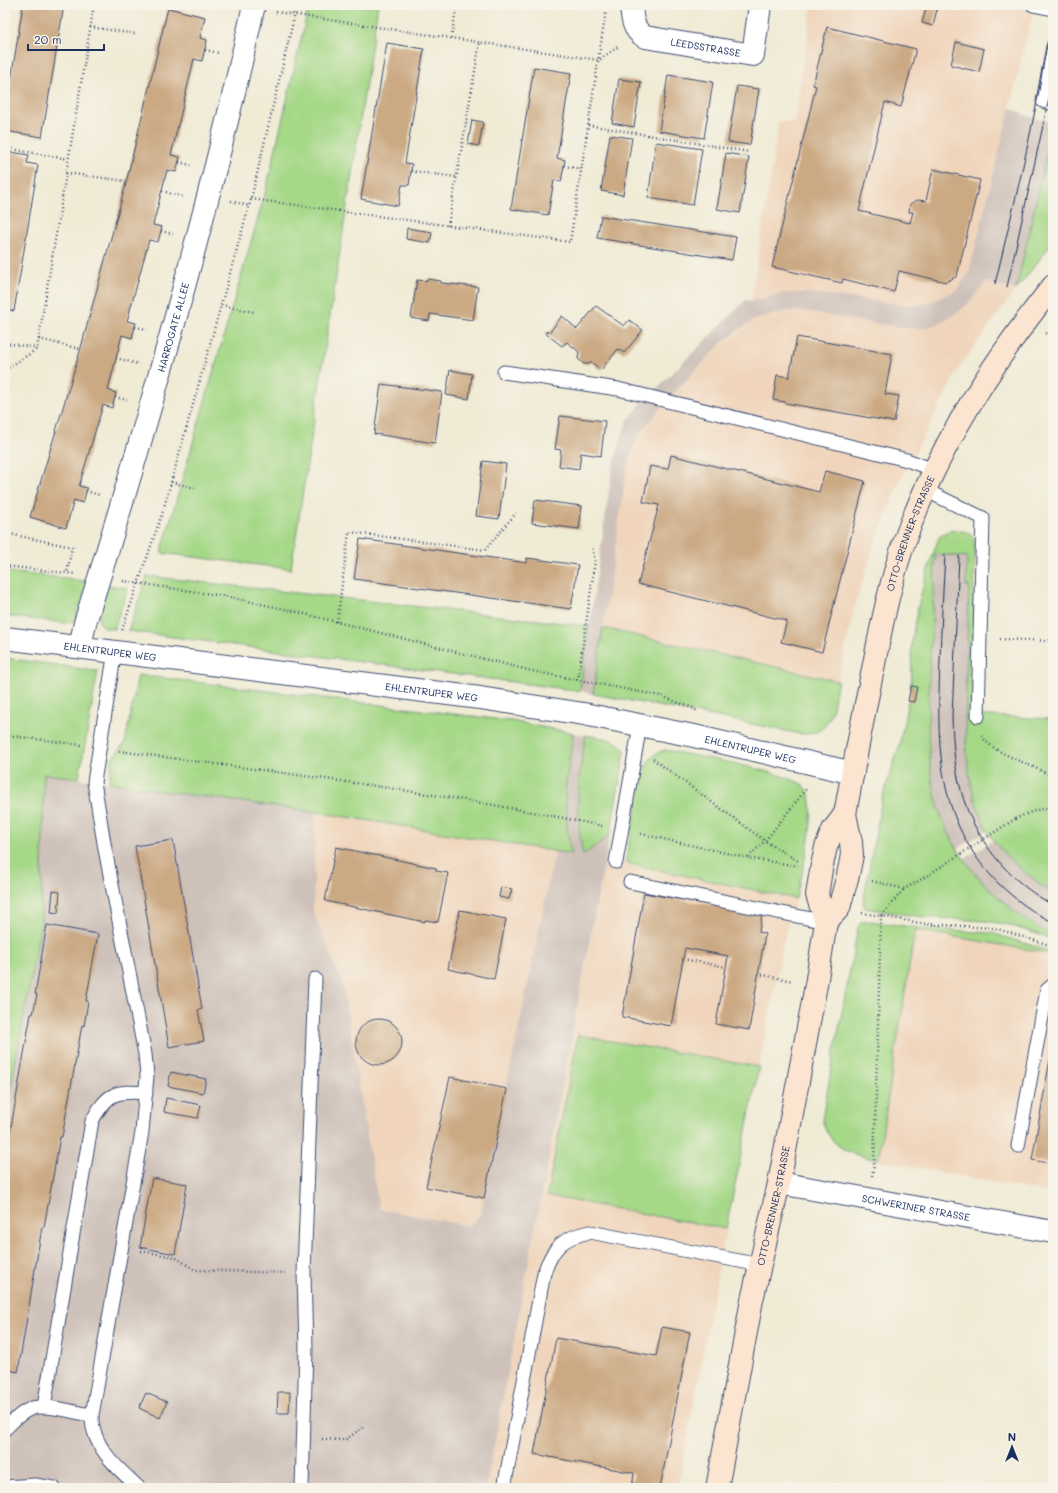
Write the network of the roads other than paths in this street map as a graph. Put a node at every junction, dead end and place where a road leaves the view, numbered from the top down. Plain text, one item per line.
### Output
1 (254, 5) edge
2 (631, 5) edge
3 (760, 5) edge
4 (1033, 5) edge
5 (1053, 9) edge
6 (1053, 47) edge
7 (1053, 104) edge
8 (1053, 286) edge
9 (504, 372) dead end
10 (934, 470) junction
11 (925, 490) junction
12 (5, 638) edge
13 (80, 647) junction
14 (115, 651) junction
15 (978, 716) road end
16 (640, 725) junction
17 (853, 773) junction
18 (616, 862) dead end
19 (630, 882) dead end
20 (832, 915) junction
21 (315, 979) dead end
22 (1053, 985) edge
23 (146, 1093) junction
24 (1018, 1146) dead end
25 (779, 1183) junction
26 (1053, 1232) edge
27 (760, 1265) junction
28 (44, 1407) junction
29 (92, 1416) junction
30 (5, 1429) edge
31 (5, 1487) edge
32 (54, 1488) edge
33 (139, 1488) edge
34 (302, 1488) edge
35 (504, 1488) edge
36 (718, 1488) edge

1 - 13 street, HARROGATE ALLEE
2 - 3 street, LEEDSSTRASSE
4 - 5 lane
6 - 7 lane
8 - 10 street, OTTO-BRENNER-STRASSE
9 - 10 lane
10 - 11 street, OTTO-BRENNER-STRASSE
11 - 15 lane
11 - 17 street, OTTO-BRENNER-STRASSE
12 - 13 street, EHLENTRUPER WEG
13 - 14 street, EHLENTRUPER WEG
14 - 16 street, EHLENTRUPER WEG
14 - 23 lane
16 - 17 street, EHLENTRUPER WEG
16 - 18 lane
17 - 20 street, OTTO-BRENNER-STRASSE
19 - 20 lane
20 - 25 street, OTTO-BRENNER-STRASSE
21 - 34 lane
22 - 24 lane
23 - 28 lane
23 - 29 lane
25 - 26 street, SCHWERINER STRASSE
25 - 27 street, OTTO-BRENNER-STRASSE
27 - 35 lane
27 - 36 street, OTTO-BRENNER-STRASSE
28 - 29 lane
28 - 30 lane
29 - 33 lane
31 - 32 lane

